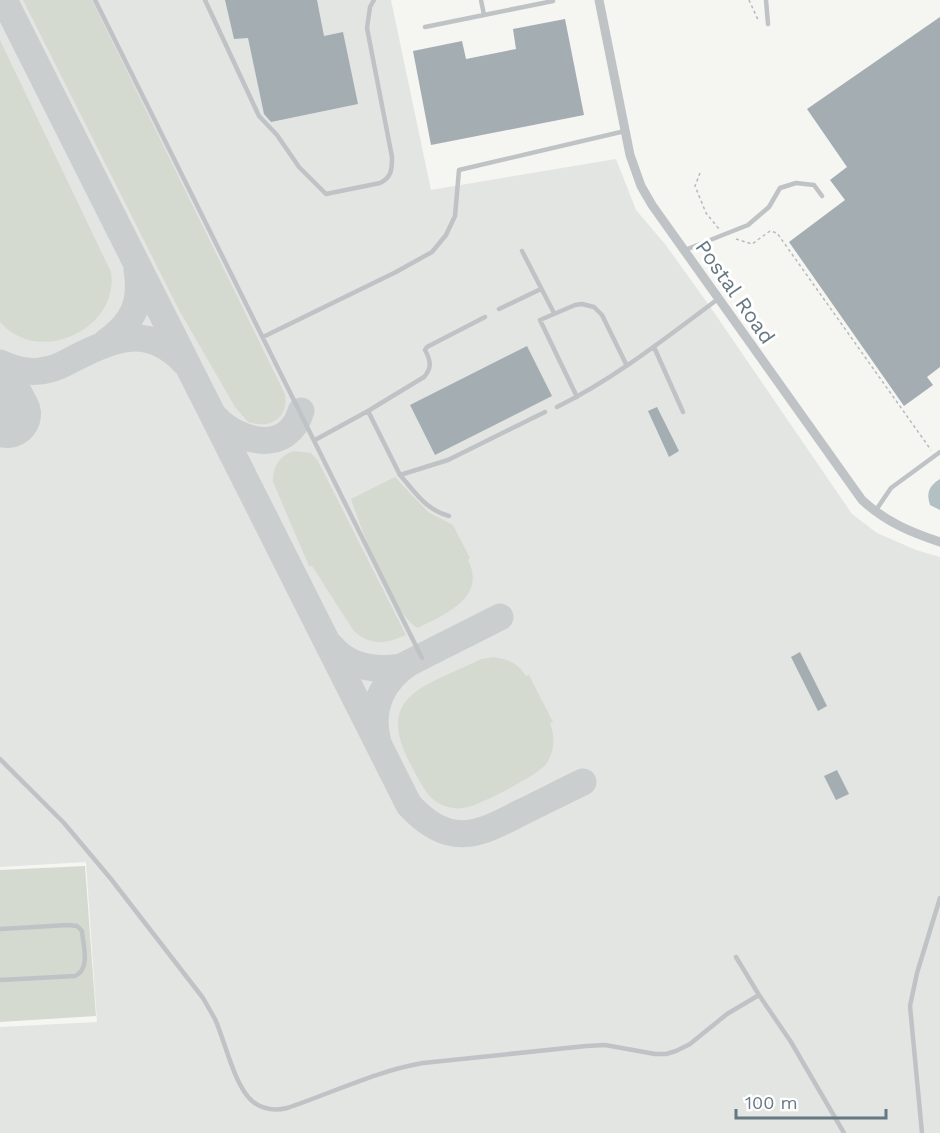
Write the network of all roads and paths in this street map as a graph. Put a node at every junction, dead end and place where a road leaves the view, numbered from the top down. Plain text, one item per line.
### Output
1 (95, 0) edge
2 (205, 0) edge
3 (374, 0) edge
4 (481, 0) edge
5 (599, 0) edge
6 (749, 0) edge
7 (766, 0) edge
8 (553, 1) edge
9 (484, 15) junction
10 (759, 22) dead end
11 (768, 24) dead end
12 (425, 27) dead end
13 (625, 131) junction
14 (700, 173) dead end
15 (822, 196) dead end
16 (724, 235) junction
17 (522, 251) dead end
18 (684, 251) junction
19 (541, 289) junction
20 (718, 299) junction
21 (499, 309) dead end
22 (554, 314) junction
23 (485, 317) dead end
24 (263, 337) junction
25 (654, 347) junction
26 (626, 364) junction
27 (577, 397) junction
28 (556, 407) dead end
29 (368, 411) junction
30 (545, 412) dead end
31 (683, 412) dead end
32 (315, 440) junction
33 (938, 454) edge
34 (400, 475) junction
35 (875, 512) junction
36 (449, 516) dead end
37 (940, 542) edge
38 (422, 658) dead end
39 (0, 759) edge
40 (940, 898) edge
41 (0, 929) edge
42 (736, 957) dead end
43 (0, 980) edge
44 (759, 995) junction
45 (844, 1133) edge
46 (922, 1133) edge

1 - 24 lane
2 - 3 lane
4 - 9 lane
5 - 13 street, Postal Road
6 - 10 path
7 - 11 lane
8 - 9 lane
9 - 12 lane
13 - 18 street, Postal Road
13 - 24 lane
14 - 16 path
15 - 16 lane
16 - 18 lane
16 - 33 path
17 - 19 lane
18 - 20 street, Postal Road
19 - 21 lane
19 - 22 lane
20 - 25 lane
20 - 35 street, Postal Road
22 - 26 lane
22 - 27 lane
23 - 29 lane
24 - 32 lane
25 - 26 lane
25 - 31 lane
26 - 27 lane
27 - 28 lane
29 - 32 lane
29 - 34 lane
30 - 34 lane
32 - 38 lane
33 - 35 lane
34 - 36 lane
35 - 37 street, Postal Road
39 - 44 lane
40 - 46 lane
41 - 43 lane
42 - 44 lane
44 - 45 lane

